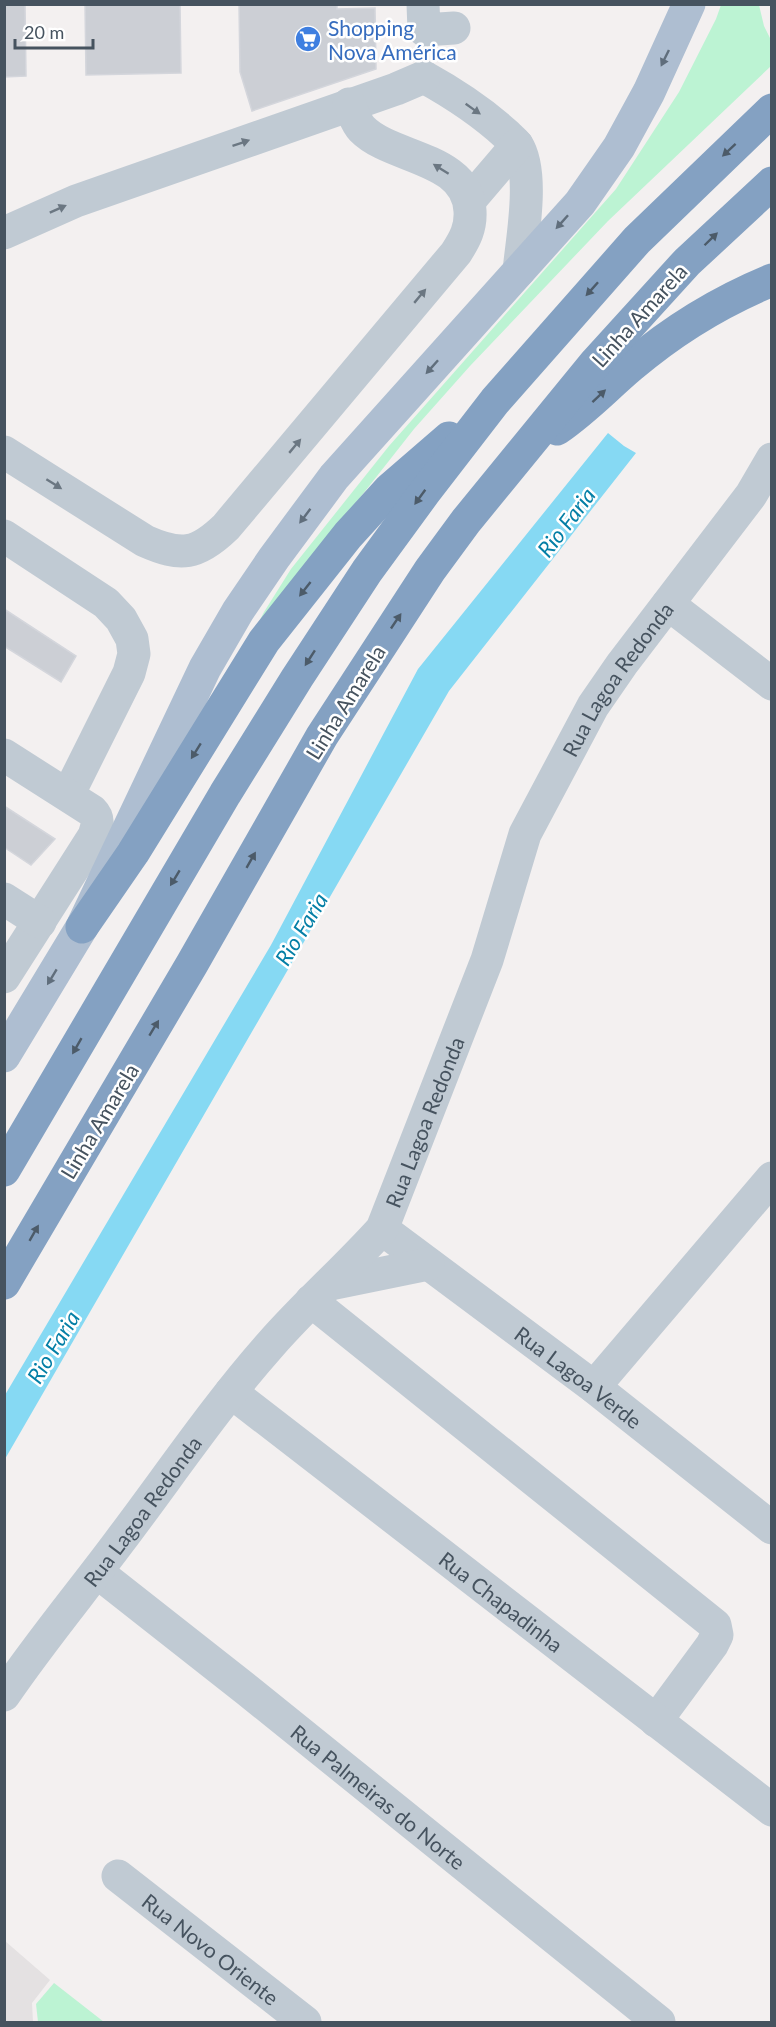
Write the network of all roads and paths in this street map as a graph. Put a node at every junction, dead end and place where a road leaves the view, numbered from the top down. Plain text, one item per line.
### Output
1 (689, 4) edge
2 (433, 21) edge
3 (424, 77) junction
4 (349, 104) junction
5 (771, 110) edge
6 (517, 145) junction
7 (771, 183) edge
8 (470, 200) junction
9 (4, 233) edge
10 (519, 271) junction
11 (771, 280) edge
12 (495, 401) junction
13 (4, 452) edge
14 (519, 455) junction
15 (771, 459) edge
16 (4, 536) edge
17 (668, 604) junction
18 (771, 684) edge
19 (4, 755) edge
20 (68, 795) junction
21 (4, 899) edge
22 (40, 922) junction
23 (82, 927) junction
24 (4, 977) edge
25 (4, 1056) edge
26 (4, 1170) edge
27 (771, 1178) edge
28 (382, 1229) junction
29 (428, 1264) junction
30 (4, 1283) edge
31 (320, 1292) junction
32 (594, 1387) junction
33 (231, 1392) junction
34 (771, 1528) edge
35 (97, 1572) junction
36 (4, 1695) edge
37 (656, 1721) junction
38 (771, 1810) edge
39 (118, 1876) dead end
40 (305, 2022) edge
41 (659, 2022) edge

1 -> 10 main road
2 - 3 street
3 - 4 street
3 -> 6 street
8 -> 4 street
9 -> 4 street
5 -> 12 highway
6 - 8 street
6 - 10 street
14 -> 7 highway, Linha Amarela
13 -> 8 street
10 -> 23 main road
14 -> 11 highway
12 -> 23 highway
12 -> 26 highway
30 -> 14 highway, Linha Amarela
15 - 17 street, Rua Lagoa Redonda
16 - 20 street
17 - 18 street
17 - 28 street, Rua Lagoa Redonda
19 - 20 street
20 - 22 street
21 - 22 street
22 - 24 street
23 -> 25 main road
27 - 32 street
28 - 29 street, Rua Lagoa Verde
28 - 31 street, Rua Lagoa Redonda
29 - 31 street
29 - 32 street, Rua Lagoa Verde
31 - 33 street, Rua Lagoa Redonda
31 - 37 street
32 - 34 street, Rua Lagoa Verde
33 - 35 street, Rua Lagoa Redonda
33 - 37 street, Rua Chapadinha
35 - 36 street, Rua Lagoa Redonda
35 - 41 street, Rua Palmeiras do Norte
37 - 38 street, Rua Chapadinha
39 - 40 street, Rua Novo Oriente

